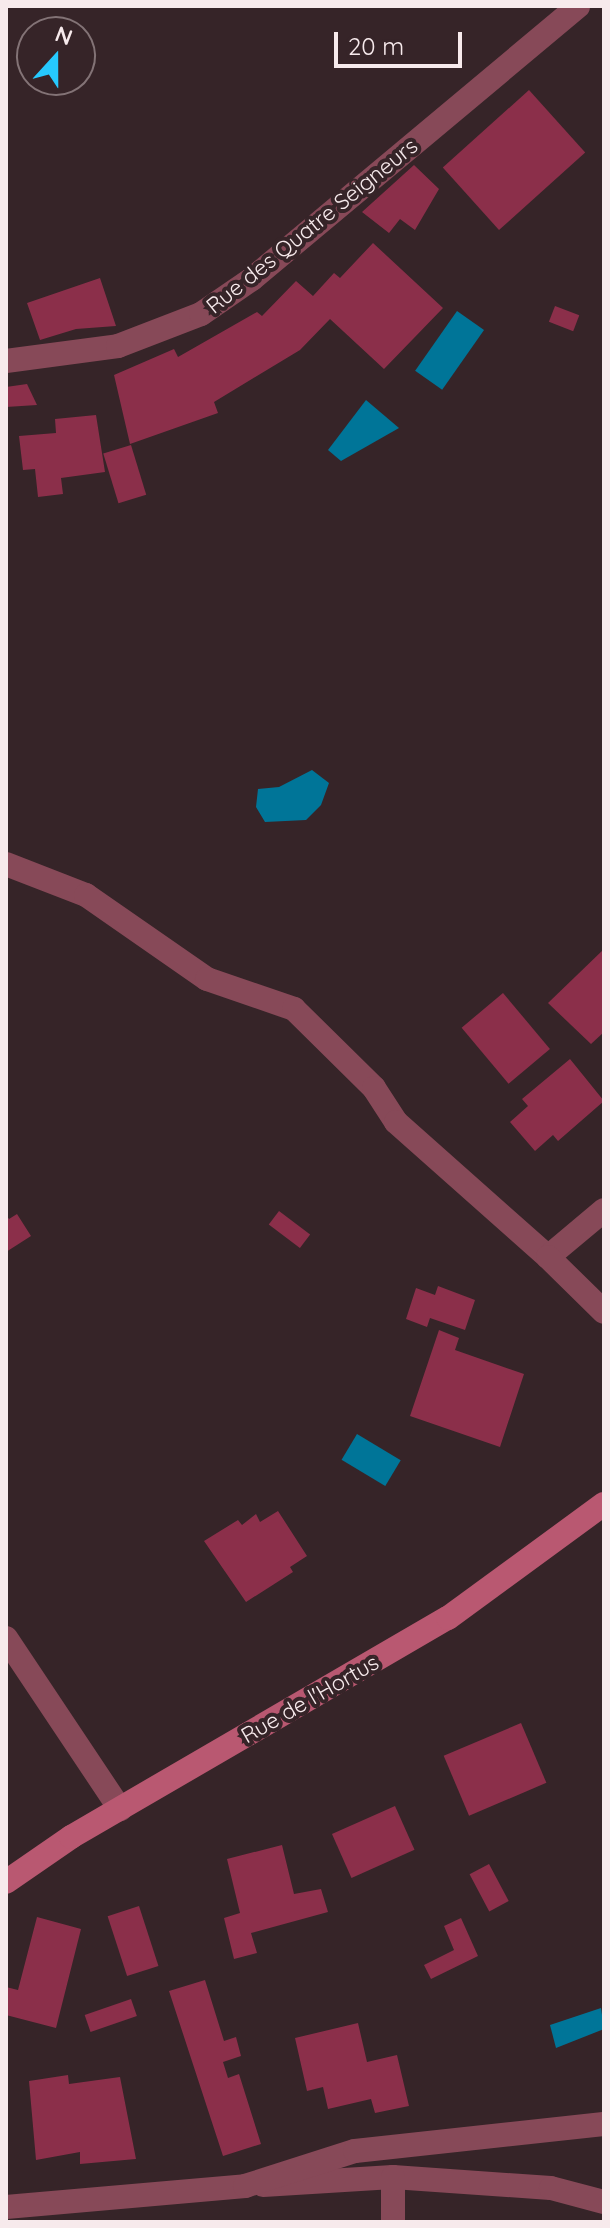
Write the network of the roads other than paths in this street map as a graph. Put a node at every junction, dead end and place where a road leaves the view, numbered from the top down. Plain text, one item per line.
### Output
1 (578, 6) edge
2 (6, 361) edge
3 (6, 864) edge
4 (604, 1210) edge
5 (548, 1257) junction
6 (604, 1312) edge
7 (604, 1504) edge
8 (6, 1638) edge
9 (120, 1809) junction
10 (6, 1882) edge
11 (604, 2124) edge
12 (393, 2177) junction
13 (245, 2186) junction
14 (604, 2202) edge
15 (6, 2207) edge
16 (393, 2222) edge

1 - 2 street, Rue des Quatre Seigneurs
3 - 5 street
4 - 5 street
5 - 6 street
7 - 9 main road, Rue de l'Hortus
8 - 9 street
9 - 10 main road, Rue de l'Hortus
11 - 13 street
12 - 13 street
12 - 14 street
12 - 16 street
13 - 15 street

